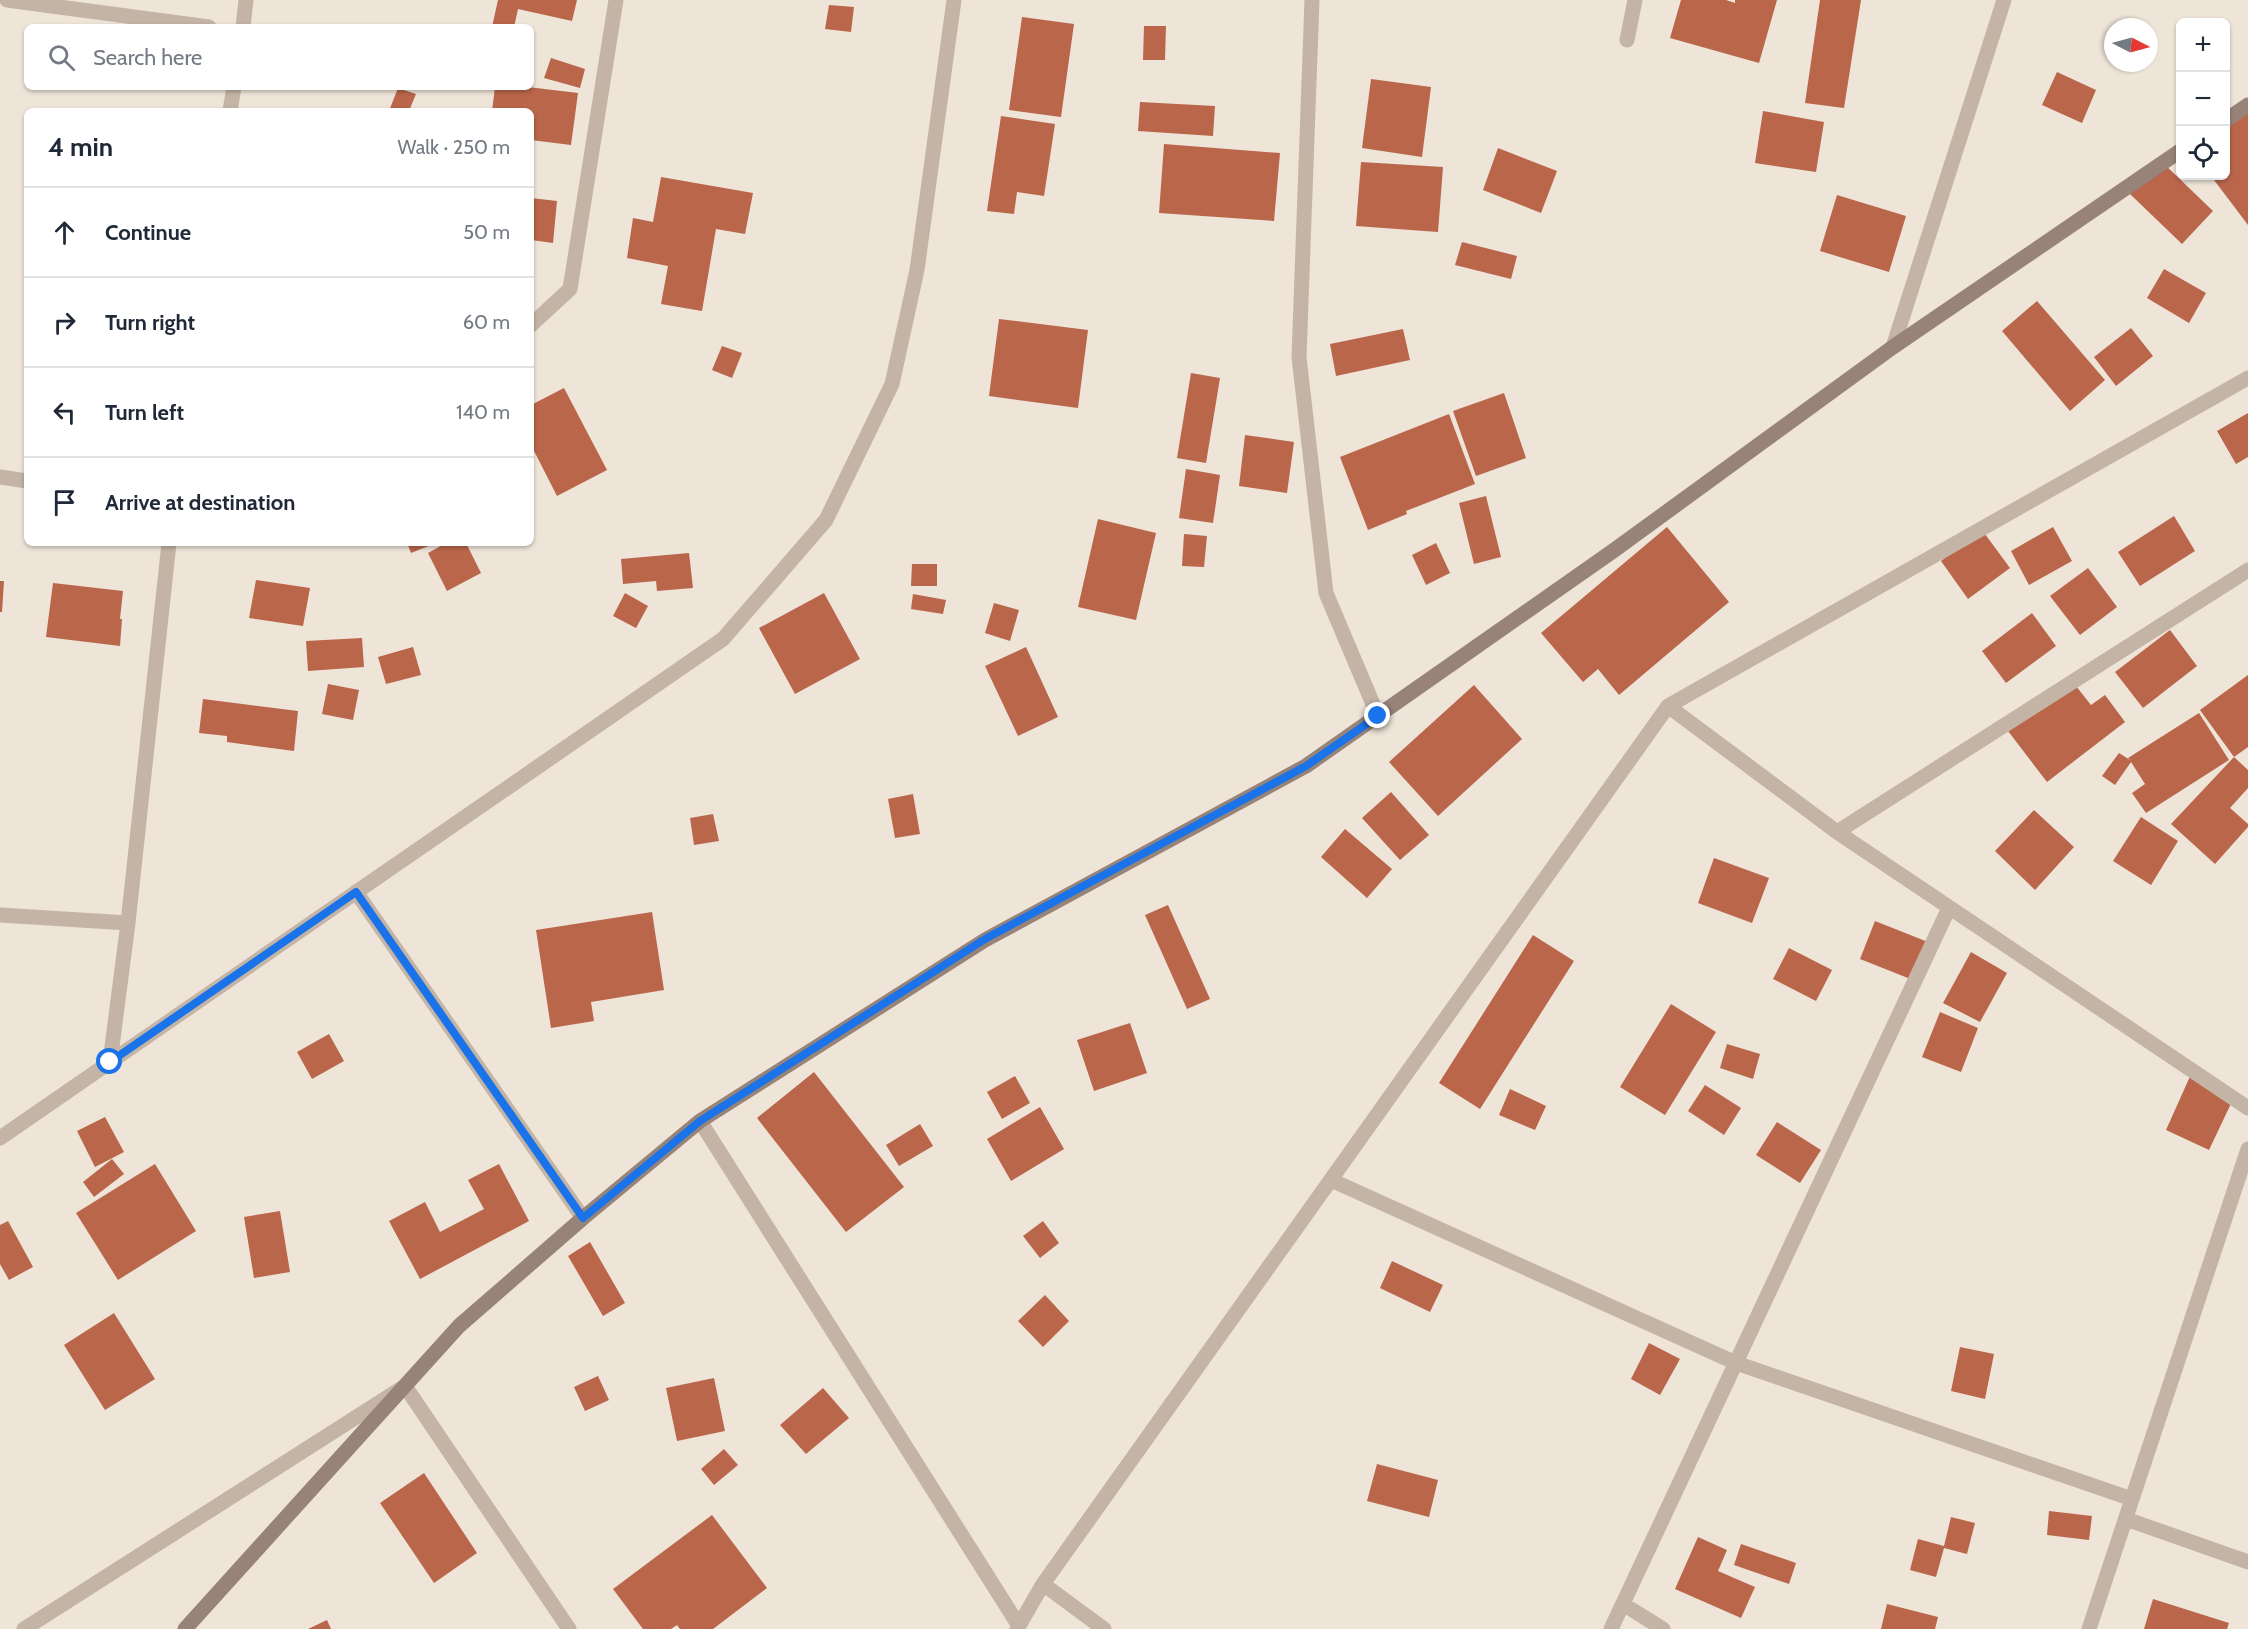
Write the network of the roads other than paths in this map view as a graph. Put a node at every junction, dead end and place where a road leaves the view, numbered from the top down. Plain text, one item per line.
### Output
1 (7, 0) edge
2 (246, 0) edge
3 (616, 0) edge
4 (954, 0) edge
5 (1312, 0) edge
6 (1635, 0) edge
7 (2004, 0) edge
8 (66, 4) edge
9 (190, 24) edge
10 (243, 24) edge
11 (1627, 40) dead end
12 (234, 90) edge
13 (2248, 105) edge
14 (230, 108) edge
15 (2230, 117) edge
16 (2176, 154) edge
17 (534, 322) edge
18 (1893, 347) junction
19 (2248, 378) edge
20 (0, 477) edge
21 (24, 481) edge
22 (169, 546) edge
23 (2248, 570) edge
24 (1668, 706) junction
25 (1378, 716) junction
26 (1837, 832) junction
27 (356, 892) junction
28 (1949, 908) junction
29 (0, 915) edge
30 (128, 923) junction
31 (110, 1062) junction
32 (2248, 1108) edge
33 (700, 1121) junction
34 (0, 1138) edge
35 (2248, 1149) edge
36 (1331, 1180) junction
37 (583, 1218) junction
38 (1736, 1363) junction
39 (405, 1386) junction
40 (2132, 1499) junction
41 (2126, 1519) junction
42 (2248, 1562) edge
43 (1043, 1584) junction
44 (1623, 1604) junction
45 (1018, 1628) edge
46 (24, 1629) edge
47 (185, 1629) edge
48 (569, 1629) edge
49 (1104, 1629) edge
50 (1611, 1629) edge
51 (1663, 1629) edge
52 (2089, 1629) edge

1 - 8 street
2 - 10 street
3 - 17 street
4 - 27 street
5 - 25 street
6 - 11 street
7 - 18 street
8 - 9 street
12 - 14 street
13 - 15 street
16 - 18 street
18 - 25 street
19 - 24 street
20 - 21 street
22 - 30 street
23 - 26 street
24 - 26 street
24 - 36 street
25 - 33 street
26 - 28 street
27 - 31 street
27 - 37 street
28 - 32 street
28 - 38 street
29 - 30 street
30 - 31 street
31 - 34 street
33 - 37 street
33 - 45 street
35 - 40 street
36 - 38 street
36 - 43 street
37 - 39 street
38 - 40 street
38 - 44 street
39 - 46 street
39 - 47 street
39 - 48 street
40 - 41 street
41 - 42 street
41 - 52 street
43 - 45 street
43 - 49 street
44 - 50 street
44 - 51 street

